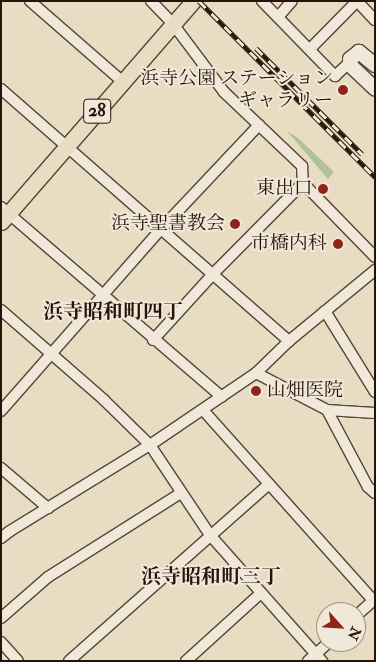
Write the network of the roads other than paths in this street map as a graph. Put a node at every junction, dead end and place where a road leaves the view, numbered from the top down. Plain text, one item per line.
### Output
1 (30, 1) edge
2 (151, 1) edge
3 (193, 1) edge
4 (262, 1) edge
5 (292, 1) edge
6 (357, 1) edge
7 (278, 17) junction
8 (375, 20) edge
9 (173, 24) junction
10 (310, 49) junction
11 (350, 62) junction
12 (375, 65) edge
13 (123, 82) junction
14 (1, 88) edge
15 (375, 88) edge
16 (259, 125) junction
17 (66, 146) junction
18 (304, 183) junction
19 (4, 214) edge
20 (161, 229) junction
21 (375, 258) edge
22 (375, 270) edge
23 (213, 274) junction
24 (103, 294) junction
25 (1, 310) edge
26 (325, 311) junction
27 (153, 340) junction
28 (289, 341) junction
29 (50, 354) junction
30 (256, 373) junction
31 (375, 392) edge
32 (222, 398) junction
33 (203, 410) junction
34 (327, 410) junction
35 (1, 411) edge
36 (375, 413) edge
37 (150, 445) junction
38 (1, 468) edge
39 (269, 484) junction
40 (181, 493) junction
41 (375, 493) edge
42 (48, 508) junction
43 (210, 535) junction
44 (1, 538) edge
45 (261, 593) junction
46 (374, 600) edge
47 (1, 618) edge
48 (1, 642) edge
49 (316, 658) edge
50 (18, 661) edge
51 (69, 661) edge
52 (186, 661) edge

1 - 13 street
2 - 9 street
3 - 9 main road, 28
4 - 7 street
5 - 7 street
6 - 8 street
6 - 10 street
7 - 10 street
9 - 13 main road, 28
9 - 16 street
10 - 11 street
11 - 12 main road
11 - 15 main road
13 - 17 main road, 28
14 - 17 street
16 - 18 street
16 - 20 street
17 - 19 main road, 28
17 - 20 street
18 - 21 street
18 - 23 street
19 - 24 street
20 - 23 street
20 - 24 street
22 - 26 street
23 - 27 street
23 - 28 street
24 - 27 street
24 - 29 street
25 - 29 street
26 - 28 street
26 - 31 street
27 - 32 street
28 - 30 street
29 - 35 street
29 - 37 street
30 - 32 street
30 - 34 street
32 - 33 street
33 - 37 street
33 - 39 street
34 - 36 street
34 - 41 street
37 - 40 street
37 - 42 street
38 - 42 street
39 - 43 street
39 - 46 street
40 - 43 street
40 - 47 street
42 - 44 street
43 - 45 street
43 - 51 street
45 - 49 street
45 - 52 street
48 - 50 street

